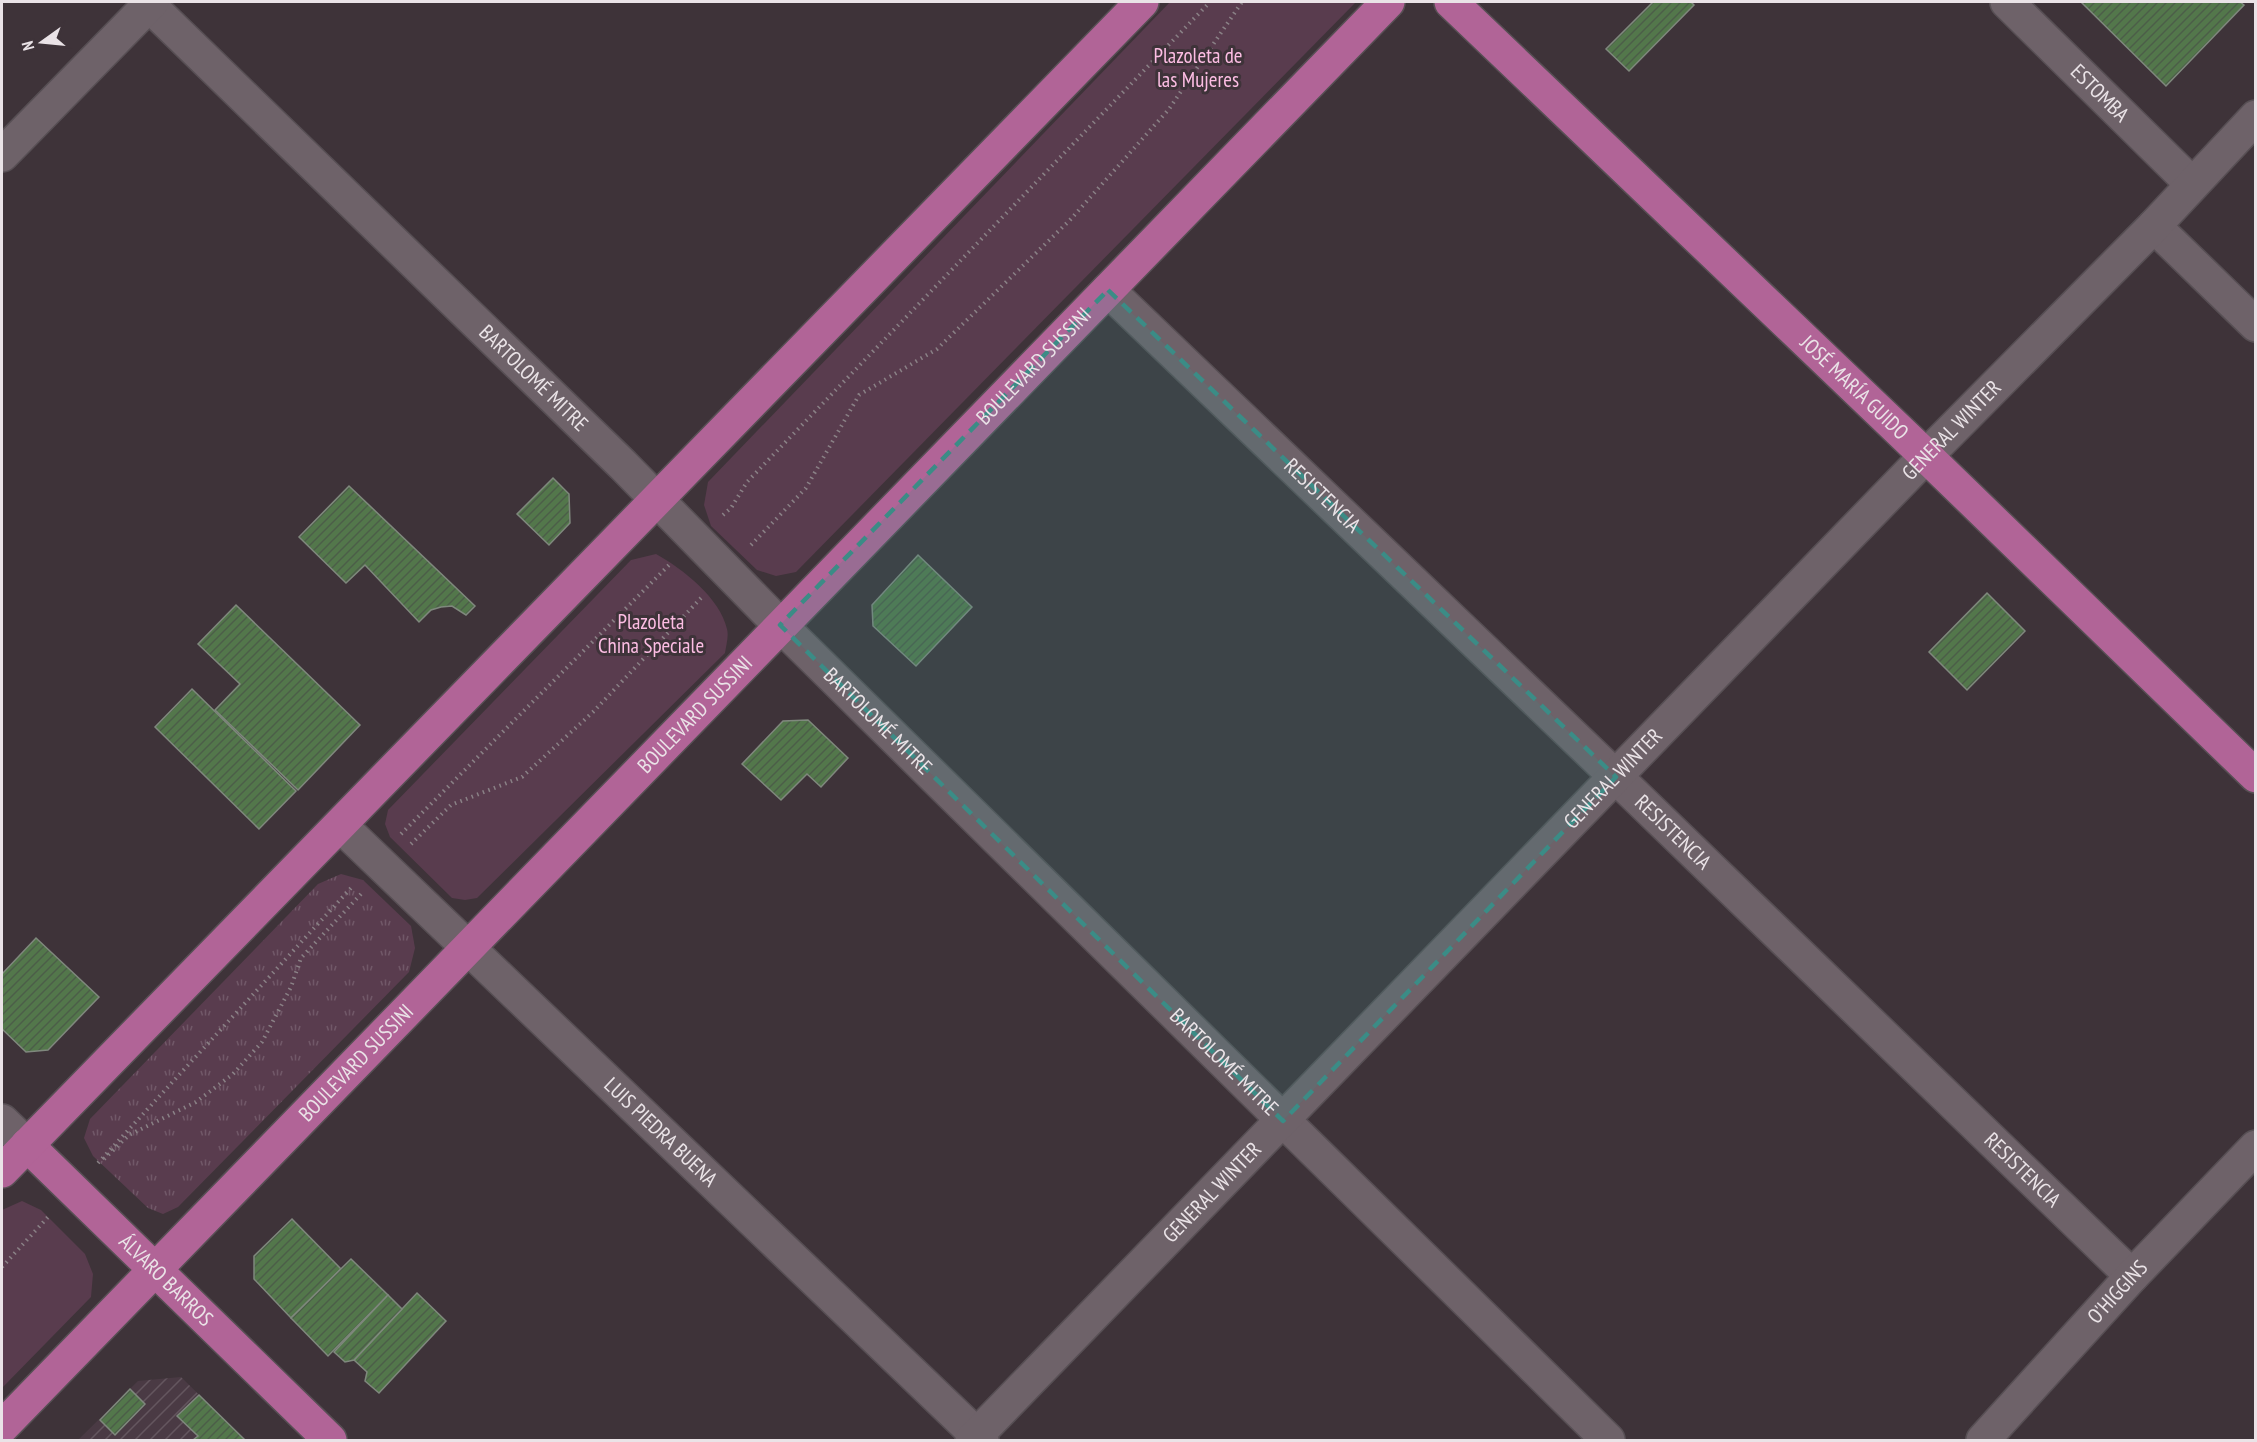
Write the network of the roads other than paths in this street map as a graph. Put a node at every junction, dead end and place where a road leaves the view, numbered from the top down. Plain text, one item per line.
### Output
1 (1142, 2) edge
2 (1388, 2) edge
3 (1451, 2) edge
4 (2007, 2) edge
5 (149, 3) edge
6 (2256, 117) edge
7 (2, 155) edge
8 (2192, 184) junction
9 (2154, 226) junction
10 (1108, 290) junction
11 (2256, 325) edge
12 (1926, 456) junction
13 (656, 500) junction
14 (780, 625) junction
15 (2256, 776) edge
16 (1616, 777) junction
17 (340, 825) junction
18 (468, 948) junction
19 (2, 1121) edge
20 (1282, 1121) junction
21 (27, 1145) junction
22 (2256, 1146) edge
23 (2, 1171) edge
24 (153, 1270) junction
25 (2132, 1276) junction
26 (2, 1427) edge
27 (977, 1439) edge
28 (330, 1440) edge
29 (1608, 1440) edge
30 (1983, 1440) edge

1 - 13 main road
2 - 10 main road, BOULEVARD SUSSINI
3 - 12 main road, JOSÉ MARÍA GUIDO
4 - 8 street, ESTOMBA
5 - 7 street
5 - 13 street, BARTOLOMÉ MITRE
6 - 8 street, GENERAL WINTER
8 - 9 street, GENERAL WINTER
9 - 11 street
9 - 12 street, GENERAL WINTER
10 - 14 main road, BOULEVARD SUSSINI
10 - 16 street, RESISTENCIA
12 - 15 main road, JOSÉ MARÍA GUIDO
12 - 16 street, GENERAL WINTER
13 - 14 street, BARTOLOMÉ MITRE
13 - 17 main road
14 - 18 main road, BOULEVARD SUSSINI
14 - 20 street, BARTOLOMÉ MITRE
16 - 20 street, GENERAL WINTER
16 - 25 street, RESISTENCIA
17 - 18 street, LUIS PIEDRA BUENA
17 - 21 main road
18 - 24 main road, BOULEVARD SUSSINI
18 - 27 street, LUIS PIEDRA BUENA
19 - 21 street, ÁLVARO BARROS
20 - 27 street, GENERAL WINTER
20 - 29 street, BARTOLOMÉ MITRE
21 - 23 main road
21 - 24 main road, ÁLVARO BARROS
22 - 25 street, O'HIGGINS
24 - 26 main road, BOULEVARD SUSSINI
24 - 28 main road, ÁLVARO BARROS
25 - 30 street, O'HIGGINS

